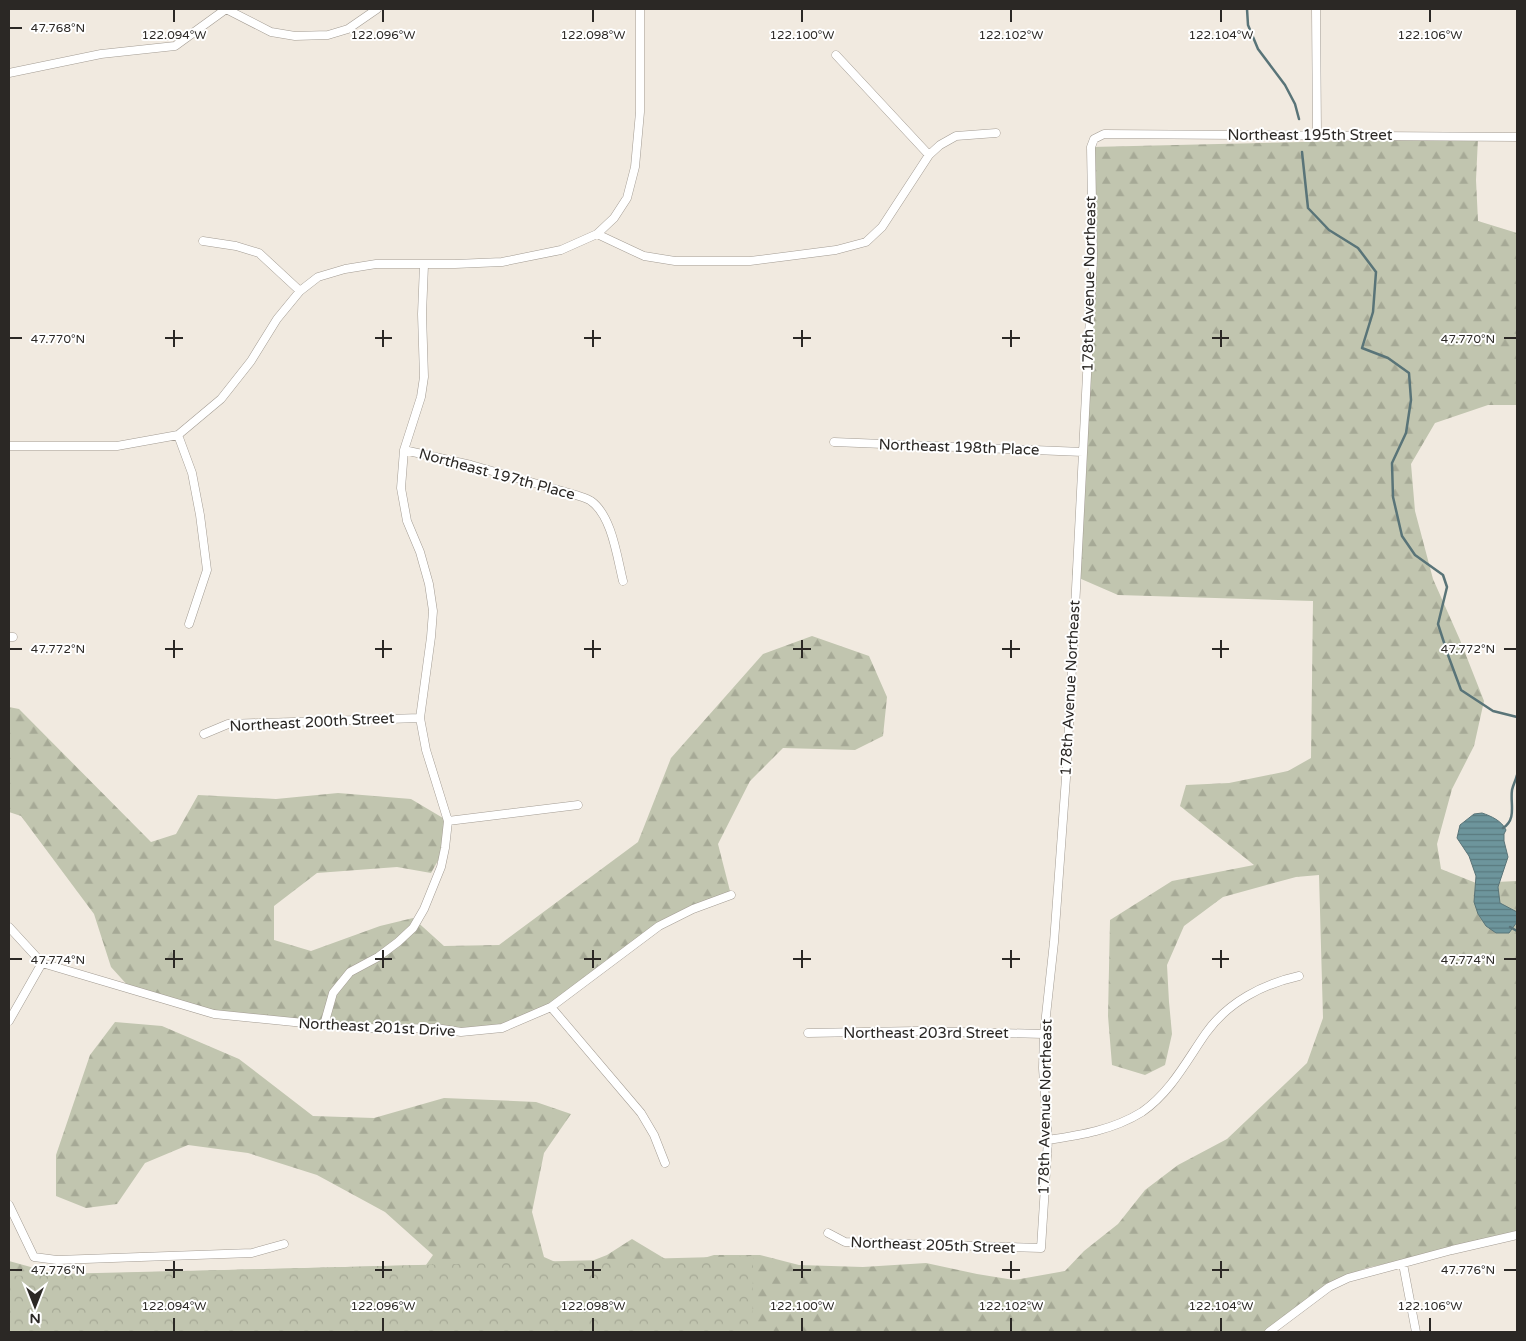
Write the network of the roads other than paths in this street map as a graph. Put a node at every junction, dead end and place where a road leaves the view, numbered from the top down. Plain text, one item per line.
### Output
1 (226, 9) edge
2 (377, 9) edge
3 (640, 9) edge
4 (1316, 9) edge
5 (836, 55) dead end
6 (9, 73) edge
7 (996, 133) dead end
8 (1104, 134) joint
9 (1317, 135) junction
10 (1517, 137) edge
11 (929, 155) junction
12 (597, 234) junction
13 (203, 241) dead end
14 (424, 265) junction
15 (300, 291) junction
16 (178, 435) junction
17 (834, 442) dead end
18 (9, 446) edge
19 (404, 450) junction
20 (1083, 452) junction
21 (623, 581) dead end
22 (189, 624) dead end
23 (420, 718) junction
24 (204, 734) dead end
25 (578, 805) dead end
26 (448, 821) junction
27 (731, 895) dead end
28 (9, 927) edge
29 (42, 963) junction
30 (1299, 976) dead end
31 (551, 1008) junction
32 (9, 1021) edge
33 (324, 1025) junction
34 (808, 1033) dead end
35 (1044, 1034) junction
36 (1048, 1140) junction
37 (665, 1163) dead end
38 (9, 1205) edge
39 (828, 1232) dead end
40 (1517, 1235) edge
41 (284, 1244) dead end
42 (1041, 1248) joint
43 (1403, 1264) junction
44 (1269, 1332) edge
45 (1416, 1332) edge

1 - 2 street
1 - 6 street
3 - 12 street
4 - 9 street
5 - 11 street
7 - 11 street
8 - 9 street, Northeast 195th Street
8 - 20 street, 178th Avenue Northeast
9 - 10 street, Northeast 195th Street
11 - 12 street
12 - 14 street
13 - 15 street
14 - 15 street
14 - 19 street
15 - 16 street
16 - 18 street
16 - 22 street
17 - 20 street, Northeast 198th Place
19 - 21 street, Northeast 197th Place
19 - 23 street
20 - 35 street, 178th Avenue Northeast
23 - 24 street, Northeast 200th Street
23 - 26 street
25 - 26 street
26 - 33 street
27 - 31 street, Northeast 201st Drive
28 - 29 street
29 - 32 street
29 - 33 street, Northeast 201st Drive
30 - 36 street
31 - 33 street, Northeast 201st Drive
31 - 37 street
34 - 35 street, Northeast 203rd Street
35 - 36 street, 178th Avenue Northeast
36 - 42 street, 178th Avenue Northeast
38 - 41 street
39 - 42 street, Northeast 205th Street
40 - 43 street
43 - 44 street
43 - 45 street

